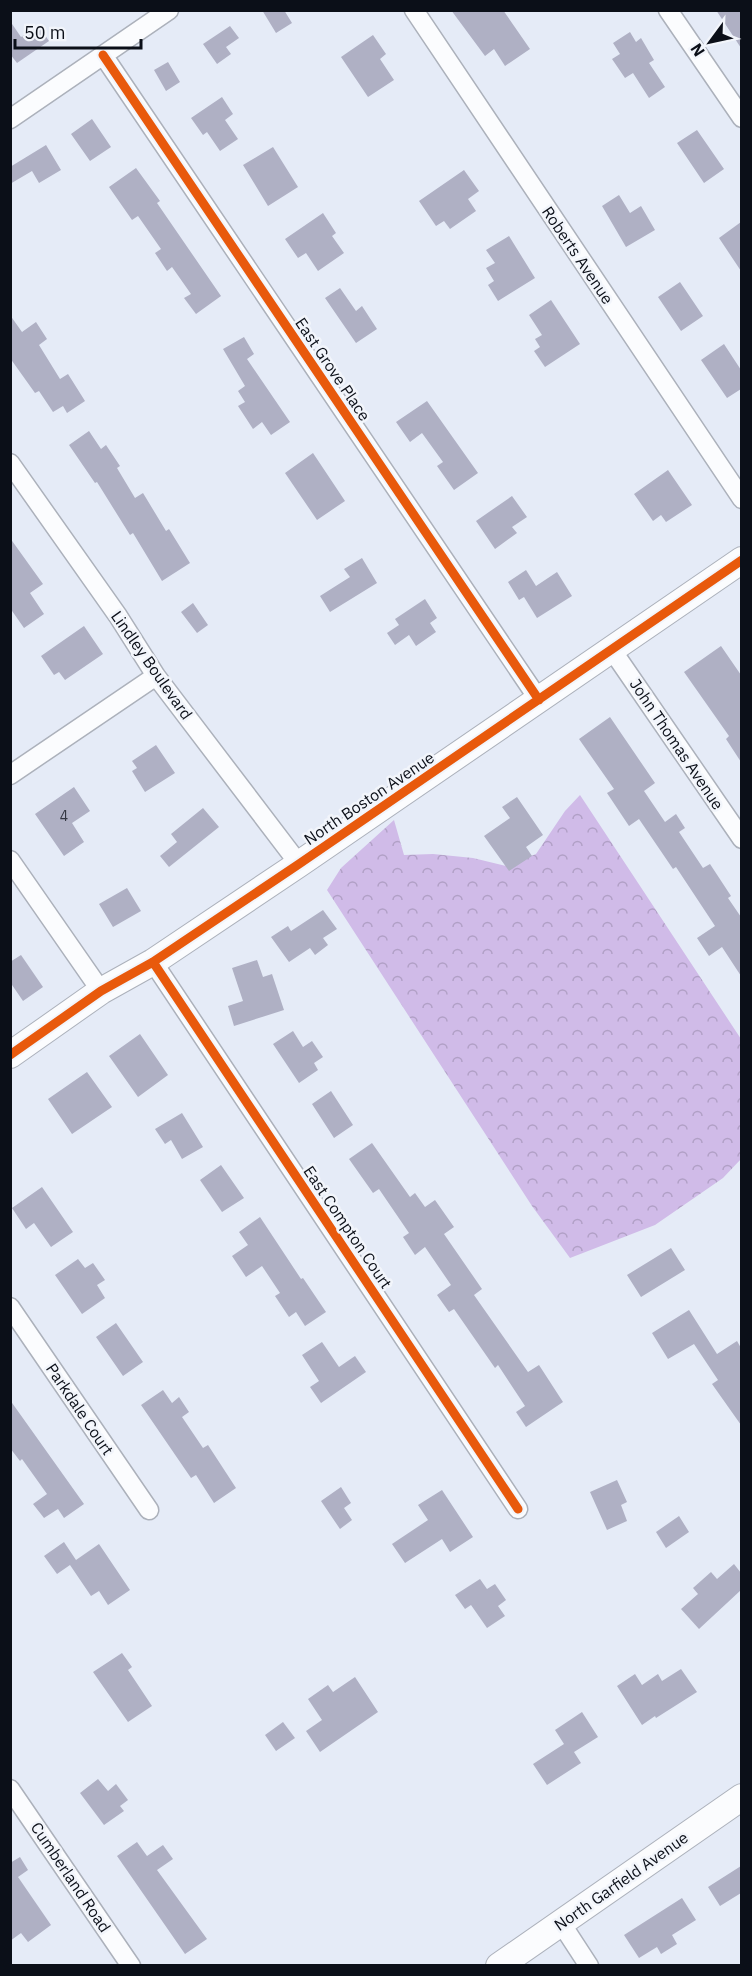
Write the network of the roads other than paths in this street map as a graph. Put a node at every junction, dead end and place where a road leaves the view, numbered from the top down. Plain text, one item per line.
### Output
1 (169, 10) edge
2 (414, 10) edge
3 (668, 10) edge
4 (103, 55) junction
5 (10, 118) edge
6 (741, 118) edge
7 (10, 463) edge
8 (741, 499) edge
9 (741, 560) edge
10 (612, 650) junction
11 (156, 676) junction
12 (539, 700) junction
13 (10, 775) edge
14 (741, 839) edge
15 (10, 860) edge
16 (298, 864) junction
17 (153, 962) junction
18 (101, 991) junction
19 (10, 1055) edge
20 (10, 1307) edge
21 (518, 1509) dead end
22 (149, 1510) dead end
23 (10, 1789) edge
24 (741, 1797) edge
25 (561, 1923) junction
26 (131, 1965) edge
27 (499, 1965) edge
28 (589, 1965) edge

1 - 4 street
2 - 8 street, Roberts Avenue
3 - 6 street
4 - 5 street
4 - 12 street, East Grove Place
7 - 11 street, Lindley Boulevard
9 - 10 street, North Boston Avenue
10 - 12 street, North Boston Avenue
10 - 14 street, John Thomas Avenue
11 - 13 street
11 - 16 street, Lindley Boulevard
12 - 16 street, North Boston Avenue
15 - 18 street
16 - 17 street, North Boston Avenue
17 - 18 street, North Boston Avenue
17 - 21 street, East Compton Court
18 - 19 street, North Boston Avenue
20 - 22 street, Parkdale Court
23 - 26 street, Cumberland Road
24 - 25 street, North Garfield Avenue
25 - 27 street, North Garfield Avenue
25 - 28 street

